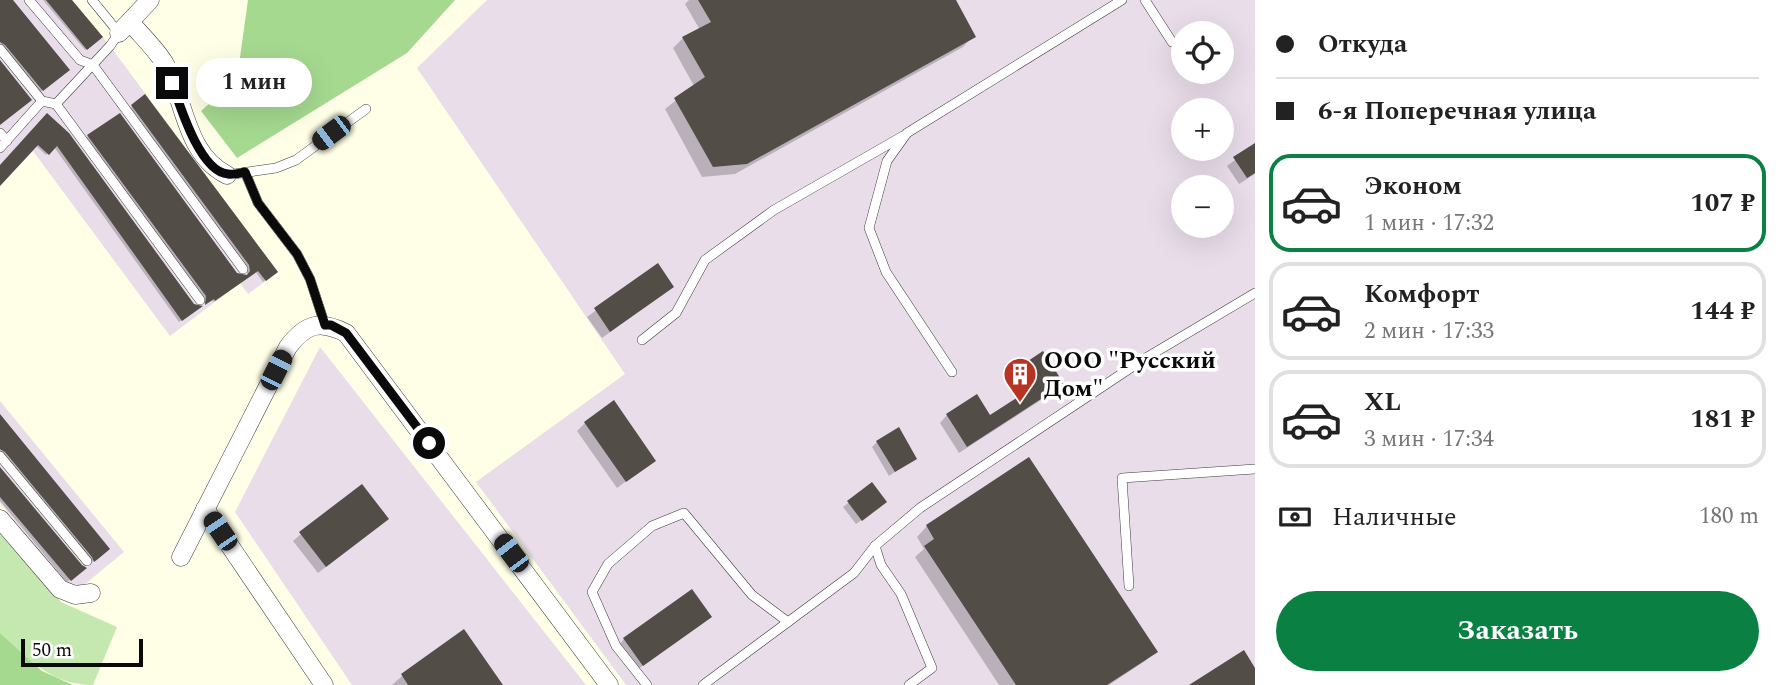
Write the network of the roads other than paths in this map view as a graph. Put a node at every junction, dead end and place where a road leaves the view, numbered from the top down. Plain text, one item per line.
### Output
1 (29, 0) edge
2 (92, 0) edge
3 (150, 0) edge
4 (1122, 0) edge
5 (1145, 0) edge
6 (125, 27) junction
7 (1171, 40) edge
8 (0, 49) edge
9 (93, 65) junction
10 (42, 101) junction
11 (56, 104) junction
12 (366, 109) dead end
13 (907, 133) junction
14 (2, 140) edge
15 (236, 173) junction
16 (243, 269) dead end
17 (1255, 293) edge
18 (200, 300) dead end
19 (325, 325) junction
20 (642, 340) dead end
21 (952, 372) dead end
22 (0, 456) edge
23 (1255, 469) edge
24 (205, 509) junction
25 (0, 519) edge
26 (875, 546) junction
27 (181, 557) dead end
28 (87, 561) dead end
29 (1129, 586) dead end
30 (91, 593) dead end
31 (788, 622) junction
32 (324, 685) edge
33 (609, 685) edge
34 (647, 685) edge
35 (703, 685) edge
36 (909, 685) edge

1 - 9 lane
2 - 6 lane
3 - 6 street
4 - 13 lane
5 - 7 lane
6 - 9 lane
6 - 15 street
8 - 10 lane
9 - 11 lane
9 - 16 lane
10 - 11 lane
10 - 14 lane
11 - 18 lane
12 - 15 lane
13 - 20 lane
13 - 21 lane
15 - 19 lane
17 - 26 lane
19 - 24 street
19 - 33 street
22 - 28 lane
23 - 29 lane
24 - 27 street
24 - 32 street
25 - 30 street
26 - 31 lane
26 - 36 lane
31 - 34 lane
31 - 35 lane

